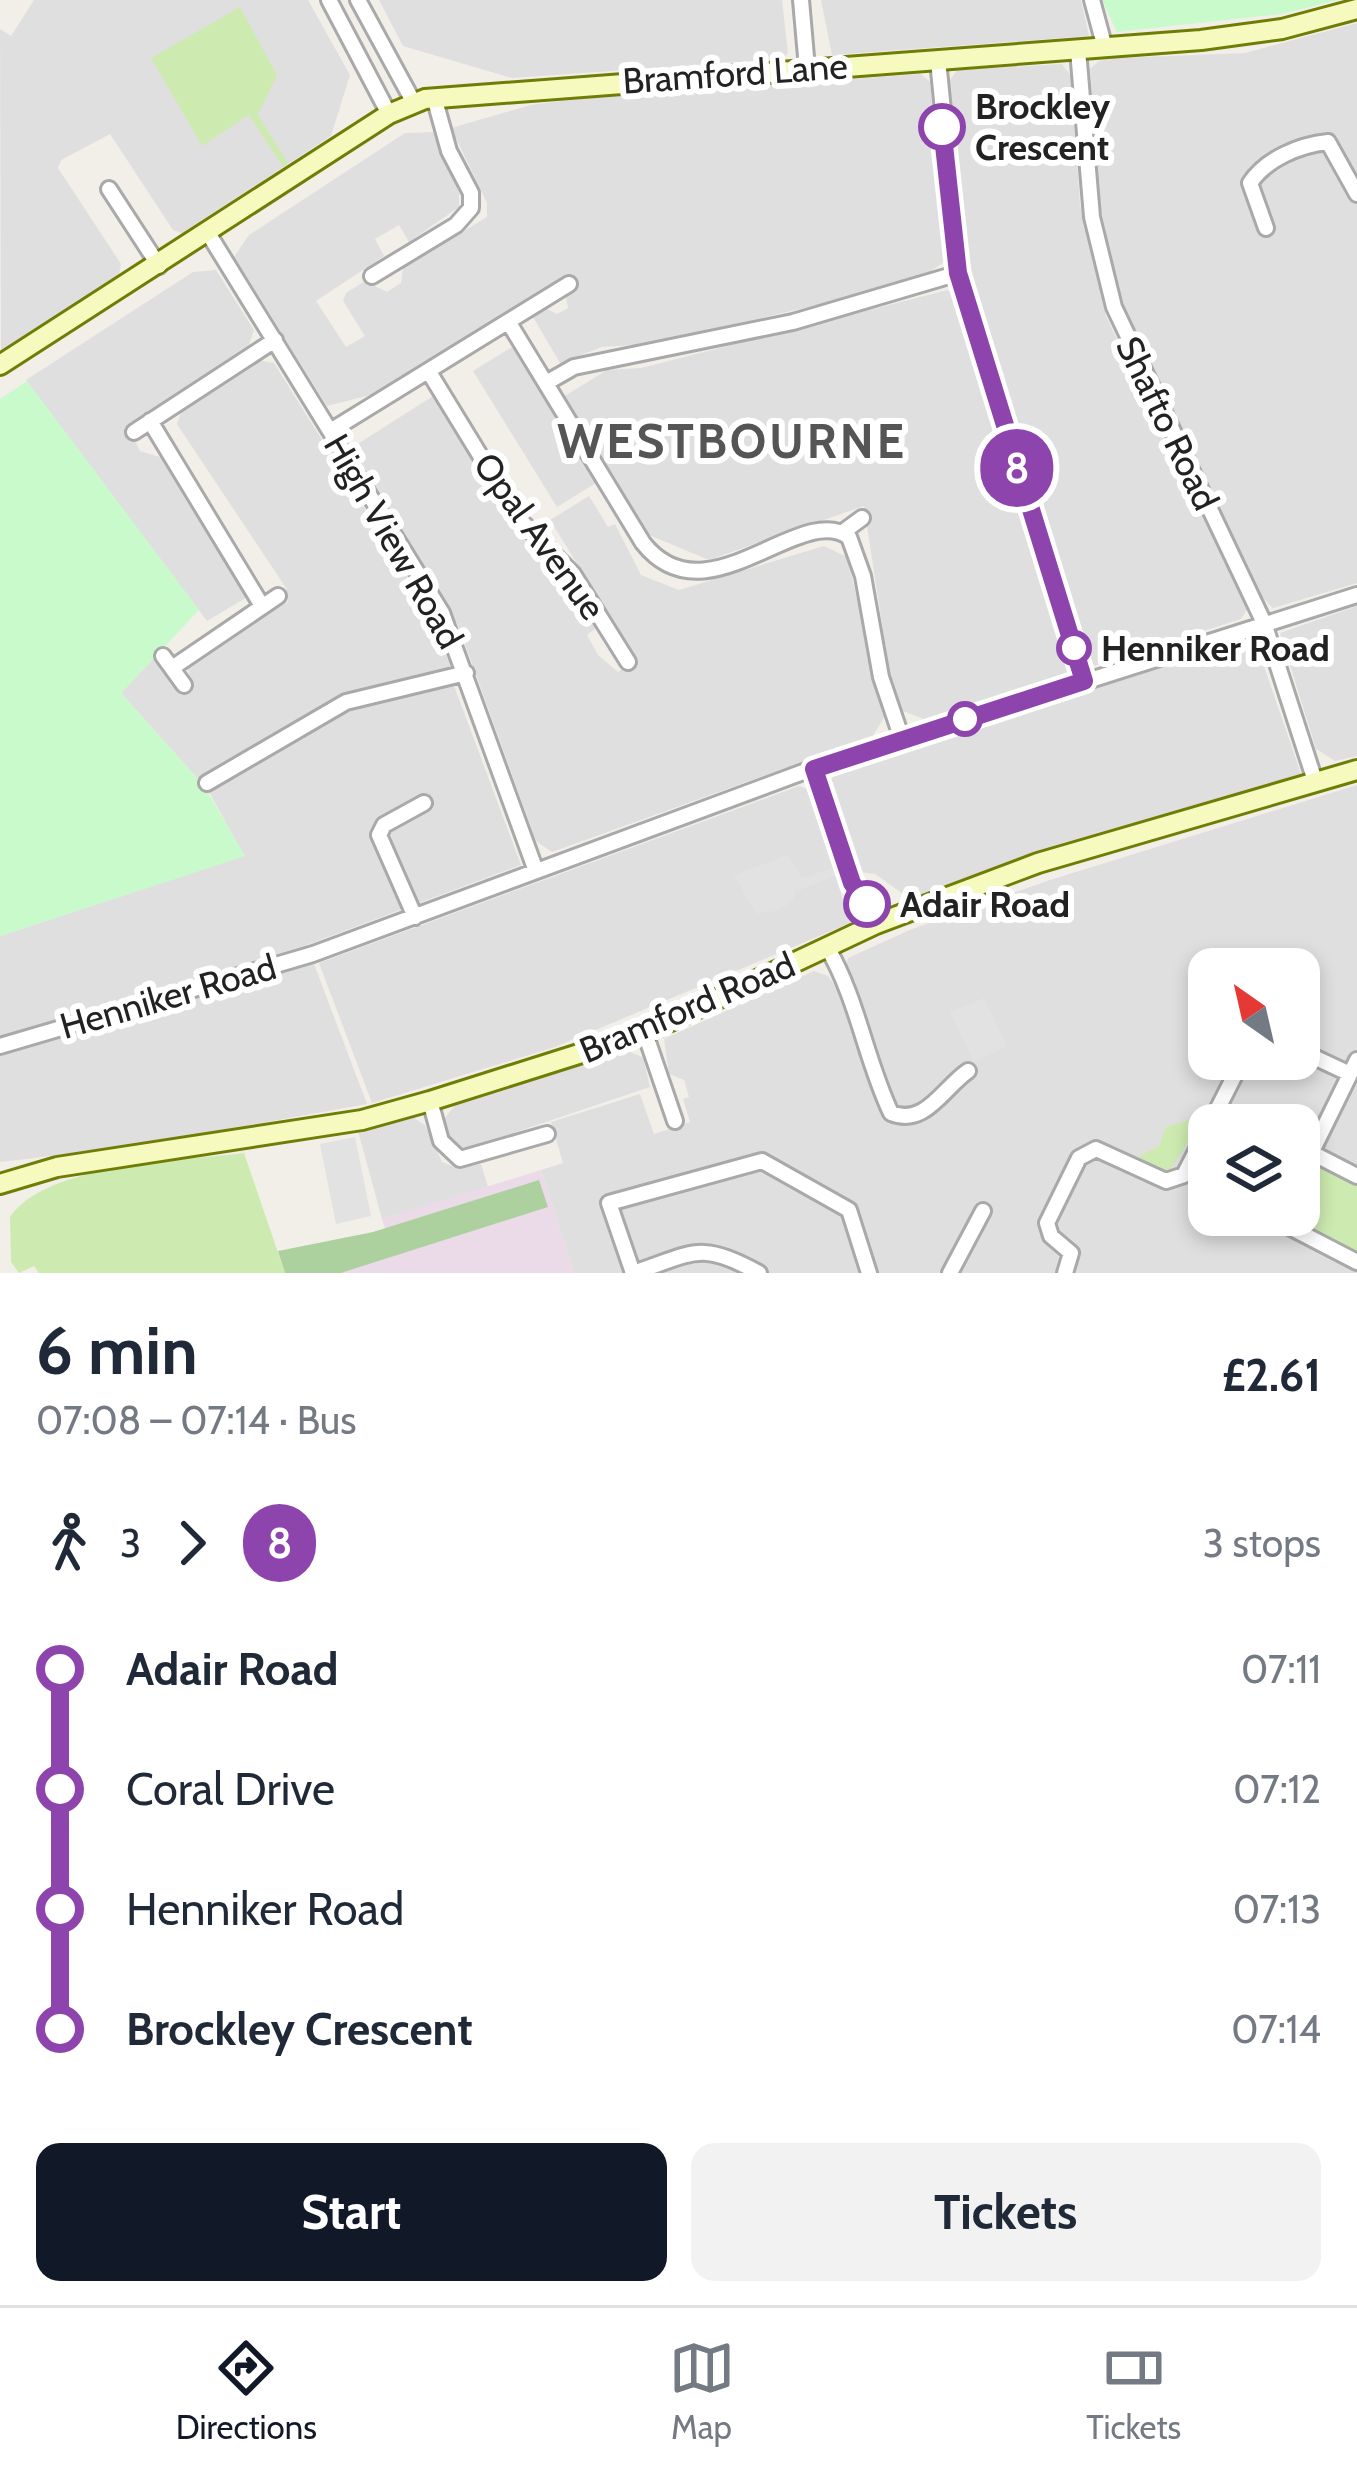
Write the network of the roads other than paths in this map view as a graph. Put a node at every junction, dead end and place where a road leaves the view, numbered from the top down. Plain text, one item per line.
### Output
1 (329, 0) edge
2 (358, 0) edge
3 (801, 0) edge
4 (1093, 0) edge
5 (1357, 9) edge
6 (1105, 48) junction
7 (1078, 50) junction
8 (938, 60) junction
9 (807, 68) junction
10 (434, 97) junction
11 (414, 103) junction
12 (389, 114) junction
13 (109, 190) dead end
14 (1356, 191) edge
15 (1266, 228) dead end
16 (208, 233) junction
17 (159, 266) junction
18 (958, 273) junction
19 (382, 276) dead end
20 (569, 284) dead end
21 (509, 322) junction
22 (275, 340) junction
23 (0, 364) edge
24 (429, 372) junction
25 (546, 382) junction
26 (150, 421) junction
27 (332, 430) junction
28 (134, 432) dead end
29 (612, 492) junction
30 (597, 501) dead end
31 (862, 518) dead end
32 (843, 532) junction
33 (1357, 595) edge
34 (278, 596) dead end
35 (262, 606) junction
36 (1264, 623) junction
37 (612, 637) junction
38 (598, 646) dead end
39 (628, 662) dead end
40 (466, 673) junction
41 (1084, 681) junction
42 (184, 685) dead end
43 (902, 739) junction
44 (814, 769) junction
45 (1357, 770) edge
46 (1315, 781) junction
47 (207, 783) dead end
48 (424, 803) dead end
49 (536, 871) junction
50 (415, 917) junction
51 (876, 924) junction
52 (827, 947) junction
53 (645, 1033) junction
54 (0, 1046) edge
55 (1320, 1057) edge
56 (1353, 1067) edge
57 (968, 1071) dead end
58 (1233, 1080) edge
59 (430, 1101) junction
60 (675, 1121) dead end
61 (548, 1134) dead end
62 (1320, 1136) edge
63 (1320, 1157) edge
64 (1357, 1176) edge
65 (0, 1184) edge
66 (983, 1210) dead end
67 (1307, 1236) edge
68 (1357, 1262) edge
69 (759, 1273) edge
70 (869, 1273) edge
71 (950, 1273) edge
72 (1065, 1273) edge

1 - 12 street
2 - 11 street
3 - 9 street
4 - 6 street
5 - 6 street, Bramford Lane
6 - 7 street, Bramford Lane
7 - 8 street, Bramford Lane
7 - 36 street, Shafto Road
8 - 9 street, Bramford Lane
8 - 18 street
9 - 10 street, Bramford Lane
10 - 11 street, Bramford Lane
10 - 19 street
11 - 12 street, Bramford Lane
12 - 16 street, Bramford Lane
13 - 17 street
14 - 15 street
16 - 17 street, Bramford Lane
16 - 22 street, High View Road
17 - 23 street, Bramford Lane
18 - 25 street
18 - 41 street
20 - 21 street
21 - 24 street
21 - 25 street
22 - 26 street
22 - 27 street, High View Road
24 - 27 street
24 - 37 street, Opal Avenue
25 - 29 street
26 - 28 street
26 - 35 street
27 - 40 street, High View Road
29 - 30 street
29 - 32 street
31 - 32 street
32 - 43 street
33 - 36 street, Henniker Road
34 - 35 street
35 - 42 street
36 - 41 street, Henniker Road
36 - 46 street, Shafto Road
37 - 38 street, Opal Avenue
37 - 39 street, Opal Avenue
40 - 47 street
40 - 49 street, High View Road
41 - 43 street, Henniker Road
43 - 44 street, Henniker Road
44 - 49 street, Henniker Road
44 - 51 street
45 - 46 street, Bramford Road
46 - 51 street, Bramford Road
48 - 50 street
49 - 50 street, Henniker Road
50 - 54 street, Henniker Road
51 - 52 street, Bramford Road
52 - 53 street, Bramford Road
52 - 57 street
53 - 59 street, Bramford Road
53 - 60 street
55 - 56 street
56 - 62 street
58 - 72 street
59 - 61 street
59 - 65 street, Bramford Road
63 - 64 street
66 - 71 street
67 - 68 street
69 - 70 street

